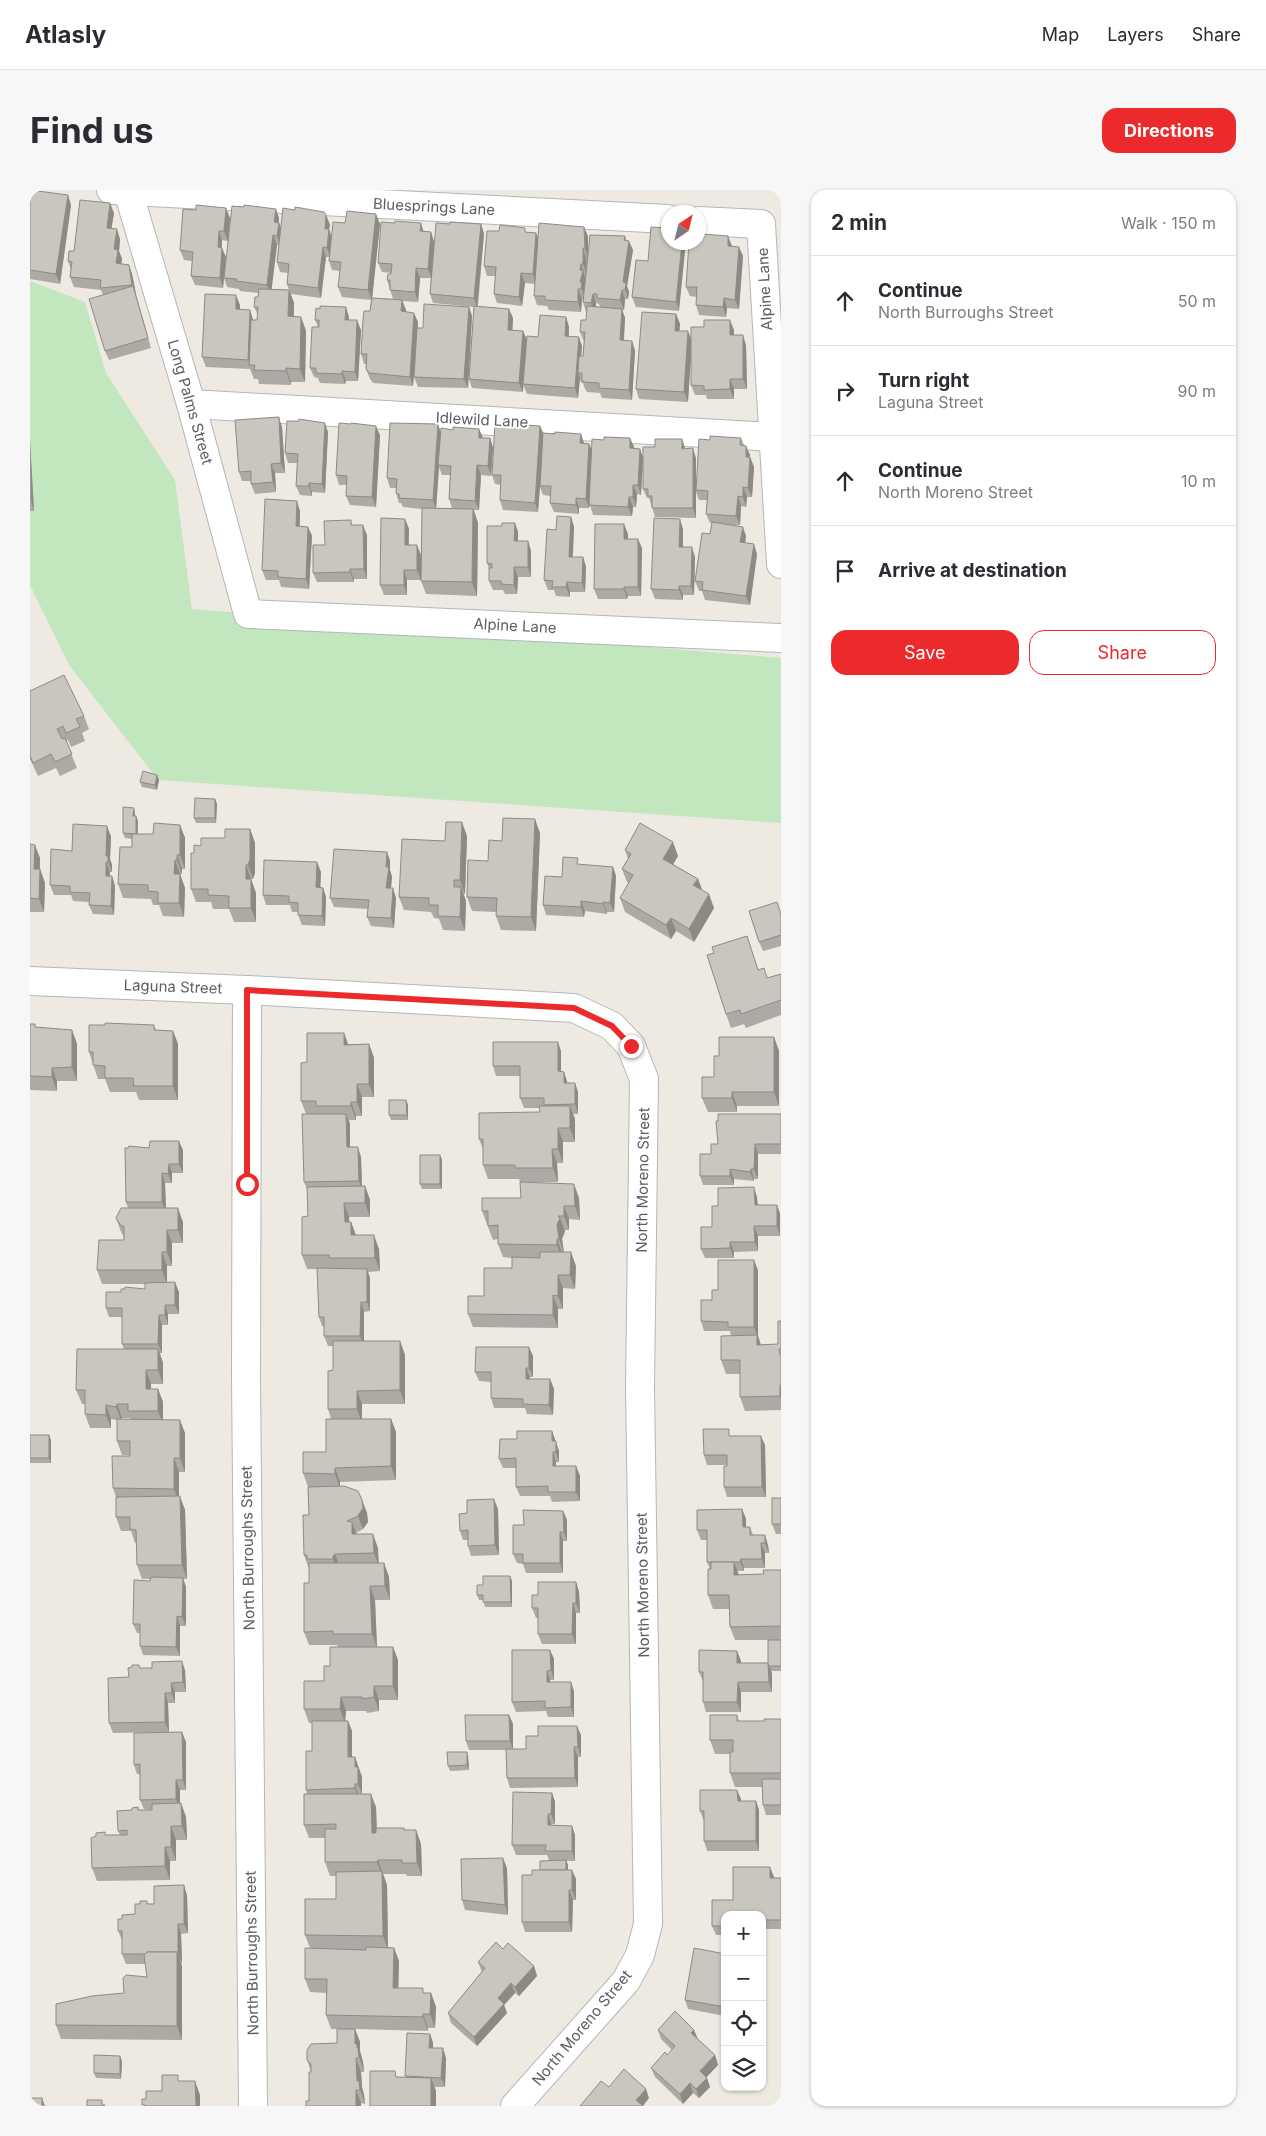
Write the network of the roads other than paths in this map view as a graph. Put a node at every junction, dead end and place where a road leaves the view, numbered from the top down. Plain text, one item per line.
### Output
1 (119, 191) edge
2 (470, 199) edge
3 (531, 201) edge
4 (661, 218) edge
5 (706, 221) edge
6 (191, 404) junction
7 (774, 436) junction
8 (781, 564) edge
9 (248, 614) joint
10 (781, 638) edge
11 (30, 981) edge
12 (247, 990) junction
13 (612, 1026) joint
14 (253, 2106) edge
15 (515, 2106) edge

1 - 2 street, Bluesprings Lane
1 - 6 street, Long Palms Street
2 - 3 street, Bluesprings Lane
3 - 4 street, Bluesprings Lane
5 - 7 street, Alpine Lane
6 - 7 street, Idlewild Lane
6 - 9 street, Long Palms Street
7 - 8 street, Alpine Lane
9 - 10 street, Alpine Lane
11 - 12 street, Laguna Street
12 - 13 street, Laguna Street
12 - 14 street, North Burroughs Street
13 - 15 street, North Moreno Street

